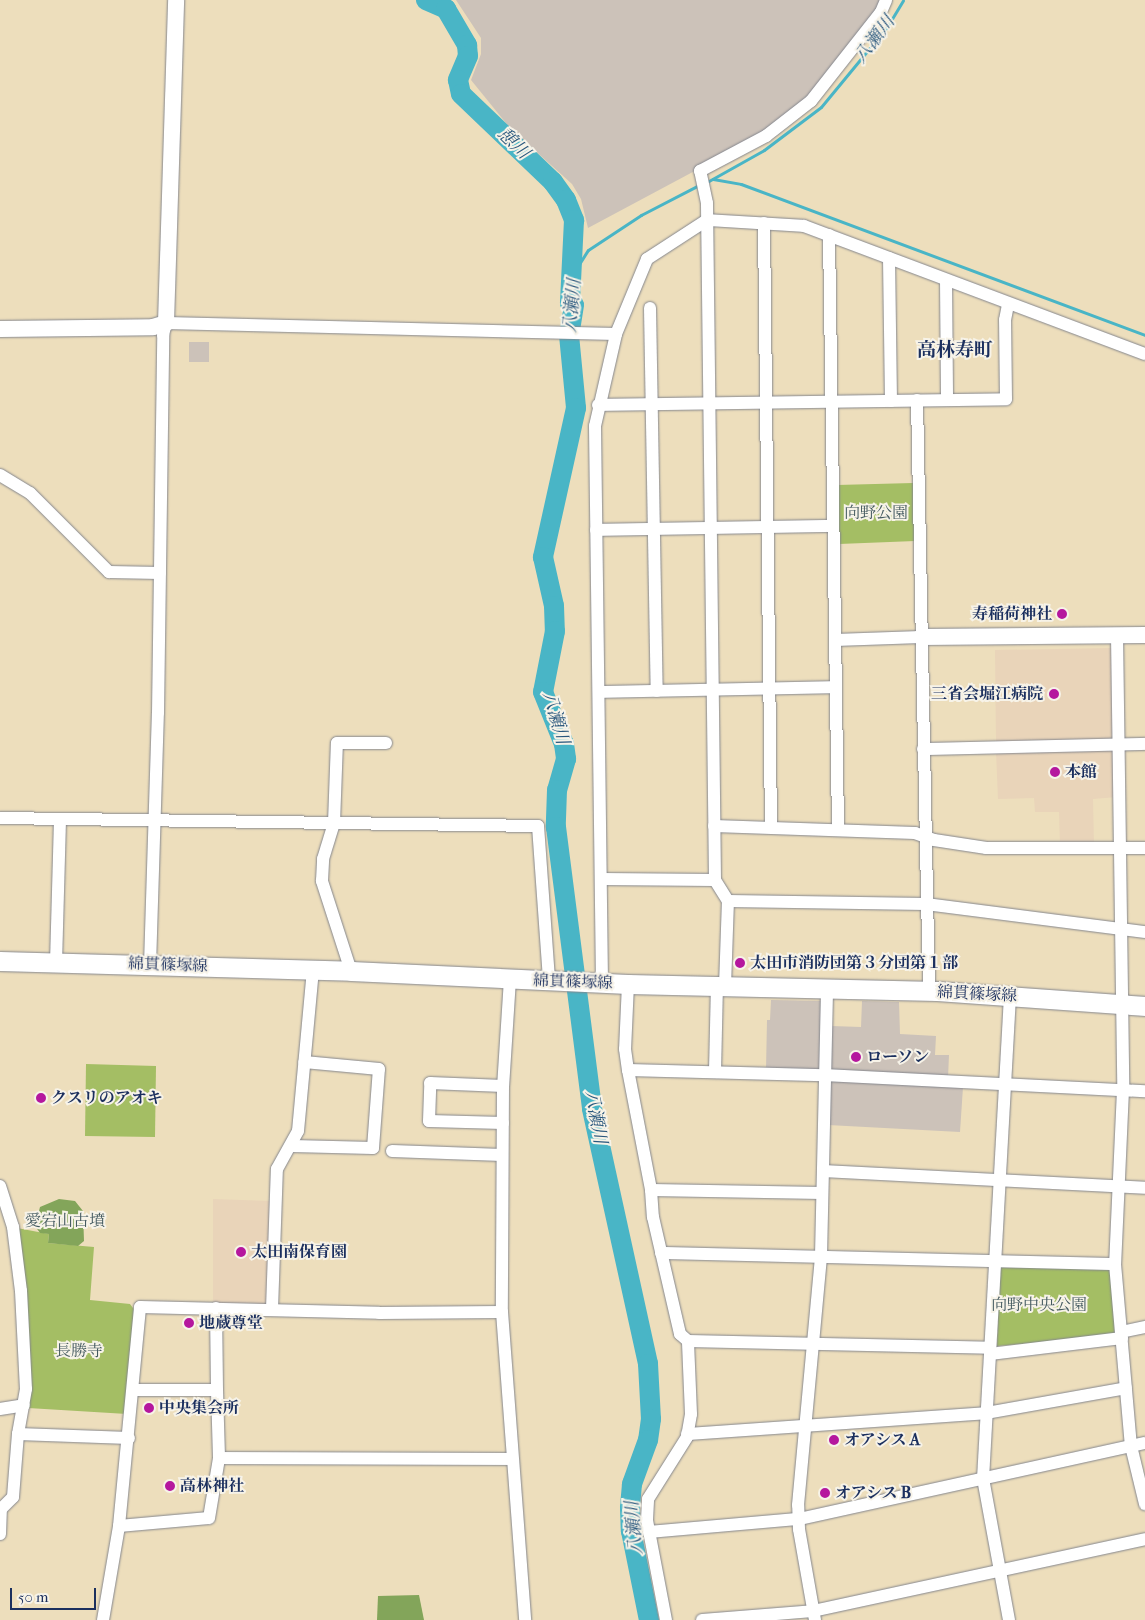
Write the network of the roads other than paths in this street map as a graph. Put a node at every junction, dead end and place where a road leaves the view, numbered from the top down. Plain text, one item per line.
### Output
1 (176, 0) edge
2 (886, 0) edge
3 (707, 220) junction
4 (764, 223) junction
5 (829, 235) junction
6 (889, 258) junction
7 (946, 280) junction
8 (1008, 304) junction
9 (650, 308) dead end
10 (166, 322) junction
11 (0, 329) edge
12 (616, 334) junction
13 (1145, 354) edge
14 (917, 400) junction
15 (947, 400) junction
16 (892, 401) junction
17 (831, 402) junction
18 (709, 403) junction
19 (767, 403) junction
20 (653, 404) junction
21 (598, 405) junction
22 (0, 474) edge
23 (833, 526) junction
24 (769, 527) junction
25 (710, 528) junction
26 (654, 529) junction
27 (596, 530) junction
28 (160, 572) junction
29 (1117, 635) junction
30 (1145, 635) edge
31 (921, 637) junction
32 (835, 640) junction
33 (836, 688) junction
34 (772, 689) junction
35 (712, 690) junction
36 (657, 691) junction
37 (599, 692) junction
38 (386, 743) dead end
39 (1119, 744) junction
40 (1145, 744) edge
41 (923, 749) junction
42 (0, 818) edge
43 (60, 819) junction
44 (154, 820) junction
45 (334, 823) junction
46 (714, 826) junction
47 (771, 827) junction
48 (838, 829) junction
49 (924, 837) junction
50 (1120, 848) junction
51 (1145, 848) edge
52 (601, 879) junction
53 (715, 880) junction
54 (728, 901) junction
55 (926, 904) junction
56 (1121, 930) junction
57 (1145, 932) edge
58 (0, 961) edge
59 (56, 963) junction
60 (150, 965) junction
61 (313, 970) junction
62 (351, 970) junction
63 (510, 979) junction
64 (551, 981) junction
65 (600, 983) junction
66 (628, 984) junction
67 (721, 986) junction
68 (828, 989) junction
69 (929, 991) junction
70 (1010, 995) junction
71 (1122, 1004) junction
72 (1145, 1006) edge
73 (304, 1062) junction
74 (628, 1070) junction
75 (715, 1072) junction
76 (824, 1075) junction
77 (1004, 1084) junction
78 (503, 1086) junction
79 (1123, 1090) junction
80 (1145, 1091) edge
81 (503, 1123) junction
82 (292, 1146) junction
83 (392, 1151) dead end
84 (502, 1155) junction
85 (823, 1171) junction
86 (999, 1182) junction
87 (0, 1186) edge
88 (1118, 1187) junction
89 (1145, 1188) edge
90 (651, 1190) junction
91 (822, 1193) junction
92 (661, 1253) junction
93 (821, 1256) junction
94 (995, 1262) junction
95 (1115, 1264) junction
96 (216, 1308) junction
97 (272, 1310) junction
98 (502, 1312) junction
99 (1145, 1327) edge
100 (1121, 1335) junction
101 (688, 1341) junction
102 (813, 1343) junction
103 (990, 1351) junction
104 (1126, 1388) junction
105 (133, 1390) junction
106 (217, 1390) junction
107 (24, 1405) junction
108 (0, 1409) edge
109 (986, 1413) junction
110 (806, 1427) junction
111 (18, 1434) junction
112 (688, 1434) junction
113 (129, 1438) junction
114 (1145, 1443) edge
115 (1131, 1446) junction
116 (218, 1458) junction
117 (512, 1459) junction
118 (983, 1479) junction
119 (1145, 1504) edge
120 (798, 1519) junction
121 (119, 1526) junction
122 (650, 1532) junction
123 (0, 1534) edge
124 (1145, 1539) edge
125 (1000, 1571) junction
126 (814, 1615) edge
127 (103, 1620) edge
128 (525, 1620) edge
129 (666, 1620) edge
130 (702, 1620) edge
131 (1009, 1620) edge

1 - 10 street
2 - 3 street
3 - 4 street
3 - 12 street
3 - 18 street
4 - 5 street
4 - 19 street
5 - 6 street
5 - 17 street
6 - 7 street
6 - 16 street
7 - 8 street
7 - 15 street
8 - 13 street
8 - 15 street
9 - 20 street
10 - 11 street
10 - 12 street
10 - 28 street
12 - 21 street
14 - 15 street
14 - 16 street
14 - 31 street
16 - 17 street
17 - 19 street
17 - 23 street
18 - 19 street
18 - 20 street
18 - 25 street
19 - 24 street
20 - 21 street
20 - 26 street
21 - 27 street
22 - 28 street
23 - 24 street
23 - 32 street
24 - 25 street
24 - 34 street
25 - 26 street
25 - 35 street
26 - 27 street
26 - 36 street
27 - 37 street
28 - 44 street
29 - 30 street
29 - 31 street
29 - 39 street
31 - 32 street
31 - 41 street
32 - 33 street
33 - 34 street
33 - 48 street
34 - 35 street
34 - 47 street
35 - 36 street
35 - 46 street
36 - 37 street
37 - 52 street
38 - 45 street
39 - 40 street
39 - 41 street
39 - 50 street
41 - 49 street
42 - 43 street
43 - 44 street
43 - 59 street
44 - 45 street
44 - 60 street
45 - 62 street
45 - 64 street
46 - 47 street
46 - 53 street
47 - 48 street
48 - 49 street
49 - 50 street
49 - 55 street
50 - 51 street
50 - 56 street
52 - 53 street
52 - 65 street
53 - 54 street
54 - 55 street
54 - 67 street
55 - 56 street
55 - 69 street
56 - 57 street
56 - 71 street
58 - 59 main road, 綿貫篠塚線
59 - 60 main road, 綿貫篠塚線
60 - 61 main road, 綿貫篠塚線
61 - 62 main road, 綿貫篠塚線
61 - 73 street
62 - 63 main road, 綿貫篠塚線
63 - 64 main road, 綿貫篠塚線
63 - 78 street
64 - 65 main road, 綿貫篠塚線
65 - 66 main road, 綿貫篠塚線
66 - 67 main road, 綿貫篠塚線
66 - 74 street
67 - 68 main road, 綿貫篠塚線
67 - 75 street
68 - 69 main road, 綿貫篠塚線
68 - 76 street
69 - 70 main road, 綿貫篠塚線
70 - 71 main road, 綿貫篠塚線
70 - 77 street
71 - 72 main road, 綿貫篠塚線
71 - 79 street
73 - 82 street
73 - 82 street
74 - 75 street
74 - 90 street
75 - 76 street
76 - 77 street
76 - 85 street
77 - 79 street
77 - 86 street
78 - 81 street
78 - 81 street
79 - 80 street
79 - 88 street
81 - 84 street
82 - 97 street
83 - 84 street
84 - 98 street
85 - 86 street
85 - 91 street
86 - 88 street
86 - 94 street
87 - 107 street
88 - 89 street
88 - 95 street
90 - 91 street
90 - 92 street
91 - 93 street
92 - 93 street
92 - 101 street
93 - 94 street
93 - 102 street
94 - 95 street
94 - 103 street
95 - 100 street
96 - 97 street
96 - 105 street
96 - 106 street
97 - 98 street
98 - 117 street
99 - 100 street
100 - 103 street
100 - 104 street
101 - 102 street
101 - 112 street
102 - 103 street
102 - 110 street
103 - 109 street
104 - 109 street
104 - 115 street
105 - 106 street
105 - 113 street
106 - 116 street
107 - 108 street
107 - 111 street
109 - 110 street
109 - 118 street
110 - 112 street
110 - 120 street
111 - 113 street
111 - 123 street
112 - 122 street
113 - 121 street
114 - 115 street
115 - 118 street
115 - 119 street
116 - 117 street
116 - 121 street
117 - 128 street
118 - 120 street
118 - 125 street
120 - 122 street
120 - 126 street
121 - 127 street
122 - 129 street
124 - 125 street
125 - 126 street
125 - 131 street
126 - 130 street

